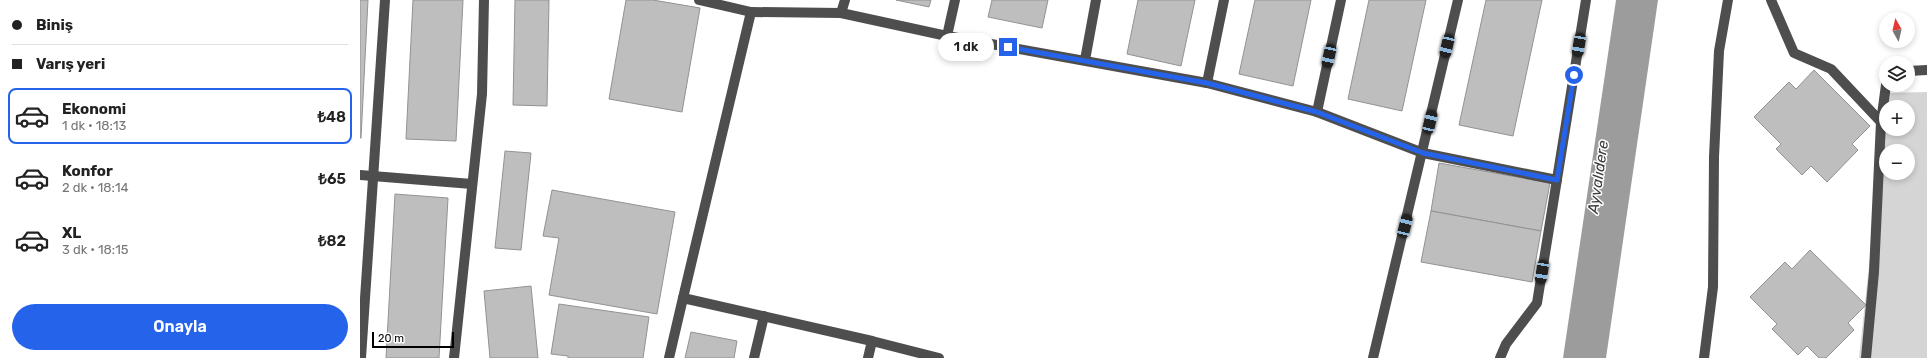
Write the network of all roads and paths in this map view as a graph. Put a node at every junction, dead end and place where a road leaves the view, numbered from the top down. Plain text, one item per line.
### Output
1 (385, 0) edge
2 (484, 0) edge
3 (699, 0) edge
4 (844, 0) edge
5 (955, 0) edge
6 (1096, 0) edge
7 (1224, 0) edge
8 (1341, 0) edge
9 (1458, 0) edge
10 (1586, 0) edge
11 (1728, 0) edge
12 (1771, 0) edge
13 (730, 4) edge
14 (751, 12) junction
15 (841, 14) junction
16 (947, 36) junction
17 (1085, 60) junction
18 (1927, 70) edge
19 (1915, 71) edge
20 (1207, 83) junction
21 (1317, 112) junction
22 (1879, 120) edge
23 (1880, 136) edge
24 (1423, 153) junction
25 (360, 175) edge
26 (372, 176) junction
27 (1557, 180) junction
28 (472, 184) junction
29 (683, 298) junction
30 (764, 316) junction
31 (872, 341) junction
32 (361, 358) edge
33 (454, 358) edge
34 (669, 358) edge
35 (754, 358) edge
36 (868, 358) edge
37 (939, 358) edge
38 (1373, 358) edge
39 (1500, 358) edge
40 (1704, 358) edge
41 (1866, 358) edge

1 - 26 lane
2 - 28 lane
3 - 13 lane
4 - 15 lane
5 - 16 lane
6 - 17 lane
7 - 20 lane
8 - 21 lane
9 - 24 lane
10 - 27 lane
11 - 40 lane
12 - 22 lane
13 - 14 lane
14 - 15 lane
14 - 29 lane
15 - 16 lane
16 - 17 lane
17 - 20 lane
18 - 19 lane
20 - 21 lane
21 - 24 lane
23 - 41 lane
24 - 27 lane
24 - 38 lane
25 - 26 lane
26 - 28 lane
26 - 32 lane
27 - 39 lane
28 - 33 lane
29 - 30 lane
29 - 34 lane
30 - 31 lane
30 - 35 lane
31 - 36 lane
31 - 37 lane

